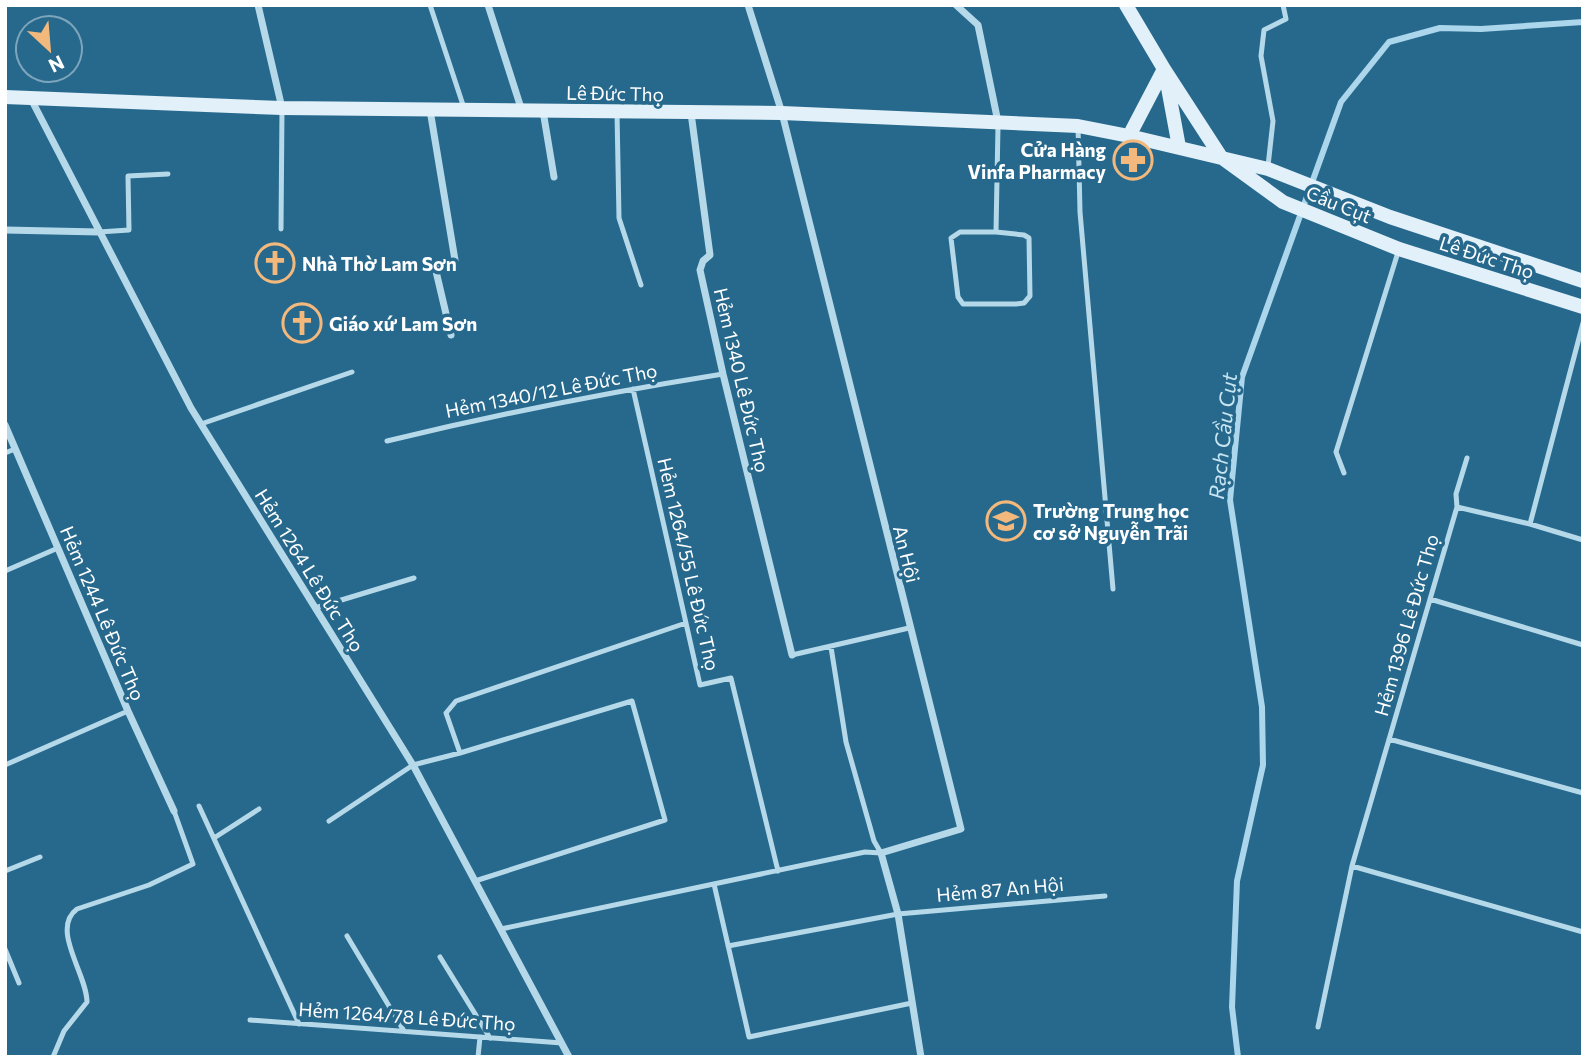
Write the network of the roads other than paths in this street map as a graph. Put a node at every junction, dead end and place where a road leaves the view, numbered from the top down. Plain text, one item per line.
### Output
1 (258, 5) edge
2 (430, 5) edge
3 (488, 5) edge
4 (748, 5) edge
5 (956, 5) edge
6 (1126, 5) edge
7 (1283, 5) edge
8 (1164, 69) junction
9 (5, 97) edge
10 (30, 97) junction
11 (282, 108) junction
12 (430, 110) junction
13 (465, 111) junction
14 (523, 111) junction
15 (543, 111) junction
16 (617, 112) junction
17 (691, 113) junction
18 (782, 113) junction
19 (998, 122) junction
20 (1078, 126) junction
21 (1129, 136) junction
22 (1179, 147) junction
23 (1221, 157) junction
24 (1268, 169) junction
25 (169, 174) dead end
26 (554, 177) dead end
27 (1297, 179) joint
28 (1283, 202) joint
29 (1390, 217) joint
30 (281, 229) dead end
31 (5, 230) edge
32 (99, 232) junction
33 (996, 232) junction
34 (1380, 241) joint
35 (1399, 249) junction
36 (1583, 281) edge
37 (641, 285) dead end
38 (1583, 307) edge
39 (1583, 323) edge
40 (451, 335) dead end
41 (352, 372) dead end
42 (723, 374) junction
43 (633, 388) junction
44 (201, 424) junction
45 (5, 425) edge
46 (387, 441) dead end
47 (15, 449) junction
48 (5, 453) edge
49 (1466, 457) dead end
50 (1344, 473) dead end
51 (1457, 507) junction
52 (1530, 524) junction
53 (1583, 540) edge
54 (58, 548) junction
55 (5, 571) edge
56 (414, 578) dead end
57 (1113, 589) dead end
58 (1430, 599) junction
59 (315, 608) junction
60 (686, 623) junction
61 (909, 628) junction
62 (1583, 645) edge
63 (831, 647) junction
64 (792, 655) joint
65 (128, 711) junction
66 (1389, 739) junction
67 (460, 753) junction
68 (5, 765) edge
69 (413, 765) junction
70 (1583, 793) edge
71 (199, 806) dead end
72 (260, 809) dead end
73 (174, 811) joint
74 (329, 821) dead end
75 (214, 838) junction
76 (881, 853) junction
77 (40, 857) dead end
78 (1352, 866) junction
79 (5, 871) edge
80 (778, 871) junction
81 (475, 881) junction
82 (714, 884) junction
83 (1105, 895) dead end
84 (898, 914) junction
85 (501, 929) junction
86 (1583, 932) edge
87 (347, 936) dead end
88 (728, 946) junction
89 (5, 949) edge
90 (440, 957) dead end
91 (19, 983) dead end
92 (912, 1003) junction
93 (250, 1020) dead end
94 (299, 1024) junction
95 (1318, 1027) dead end
96 (404, 1031) junction
97 (480, 1037) junction
98 (490, 1038) junction
99 (562, 1043) junction
100 (53, 1057) edge
101 (478, 1057) edge
102 (569, 1057) edge
103 (921, 1057) edge

1 - 11 street
2 - 13 lane
3 - 14 street
4 - 18 street, An Hội
5 - 19 street
6 - 8 main road
7 - 24 lane
8 - 21 main road
8 - 22 main road
8 - 23 main road
9 - 10 main road, Lê Đức Thọ
10 - 11 main road, Lê Đức Thọ
10 - 32 street, Hẻm 1264 Lê Đức Thọ
11 - 12 main road, Lê Đức Thọ
11 - 30 lane
12 - 13 main road, Lê Đức Thọ
12 - 40 street
13 - 14 main road, Lê Đức Thọ
14 - 15 main road, Lê Đức Thọ
15 - 16 main road, Lê Đức Thọ
15 - 26 street
16 - 17 main road, Lê Đức Thọ
16 - 37 lane
17 - 18 main road, Lê Đức Thọ
17 - 42 street, Hẻm 1340 Lê Đức Thọ
18 - 19 main road, Lê Đức Thọ
18 - 61 street, An Hội
19 - 20 main road, Lê Đức Thọ
19 - 33 lane
20 - 21 main road, Lê Đức Thọ
20 - 57 lane
21 - 22 main road, Lê Đức Thọ
22 - 23 main road, Lê Đức Thọ
23 - 24 main road, Lê Đức Thọ
23 - 28 main road, Lê Đức Thọ
24 - 27 main road, Lê Đức Thọ
25 - 32 lane
27 - 29 main road, Cầu Cụt
28 - 34 main road, Cầu Cụt
29 - 36 main road, Lê Đức Thọ
31 - 32 street
32 - 44 street, Hẻm 1264 Lê Đức Thọ
33 - 33 lane
34 - 35 main road, Lê Đức Thọ
35 - 38 main road, Lê Đức Thọ
35 - 50 lane
39 - 52 lane
41 - 44 lane
42 - 43 lane, Hẻm 1340/12 Lê Đức Thọ
42 - 64 street, Hẻm 1340 Lê Đức Thọ
43 - 46 lane, Hẻm 1340/12 Lê Đức Thọ
43 - 60 lane, Hẻm 1264/55 Lê Đức Thọ
44 - 59 street, Hẻm 1264 Lê Đức Thọ
45 - 47 street, Hẻm 1244 Lê Đức Thọ
47 - 48 lane
47 - 54 street, Hẻm 1244 Lê Đức Thọ
49 - 51 lane, Hẻm 1396 Lê Đức Thọ
51 - 52 lane
51 - 58 lane, Hẻm 1396 Lê Đức Thọ
52 - 53 lane
54 - 55 lane
54 - 65 street, Hẻm 1244 Lê Đức Thọ
56 - 59 lane
58 - 62 lane
58 - 66 lane, Hẻm 1396 Lê Đức Thọ
59 - 69 street, Hẻm 1264 Lê Đức Thọ
60 - 67 lane
60 - 80 lane, Hẻm 1264/55 Lê Đức Thọ
61 - 63 lane
61 - 76 street, An Hội
63 - 64 lane
63 - 76 lane
65 - 68 lane
65 - 73 street, Hẻm 1244 Lê Đức Thọ
66 - 70 lane
66 - 78 lane, Hẻm 1396 Lê Đức Thọ
67 - 69 lane
67 - 81 lane
69 - 74 lane
69 - 81 street, Hẻm 1264 Lê Đức Thọ
71 - 75 lane
72 - 75 lane
73 - 100 lane
75 - 94 lane
76 - 80 lane
76 - 84 street
77 - 79 lane
78 - 86 lane
78 - 95 lane, Hẻm 1396 Lê Đức Thọ
80 - 82 lane
81 - 85 street, Hẻm 1264 Lê Đức Thọ
82 - 85 lane
82 - 88 lane
83 - 84 lane, Hẻm 87 An Hội
84 - 88 lane
84 - 92 street
85 - 99 street, Hẻm 1264 Lê Đức Thọ
87 - 96 lane
88 - 92 lane
89 - 91 lane
90 - 98 lane
92 - 103 street
93 - 94 lane, Hẻm 1264/78 Lê Đức Thọ
94 - 96 lane, Hẻm 1264/78 Lê Đức Thọ
96 - 97 lane, Hẻm 1264/78 Lê Đức Thọ
97 - 98 lane, Hẻm 1264/78 Lê Đức Thọ
97 - 101 lane
98 - 99 lane, Hẻm 1264/78 Lê Đức Thọ
99 - 102 street, Hẻm 1264 Lê Đức Thọ

